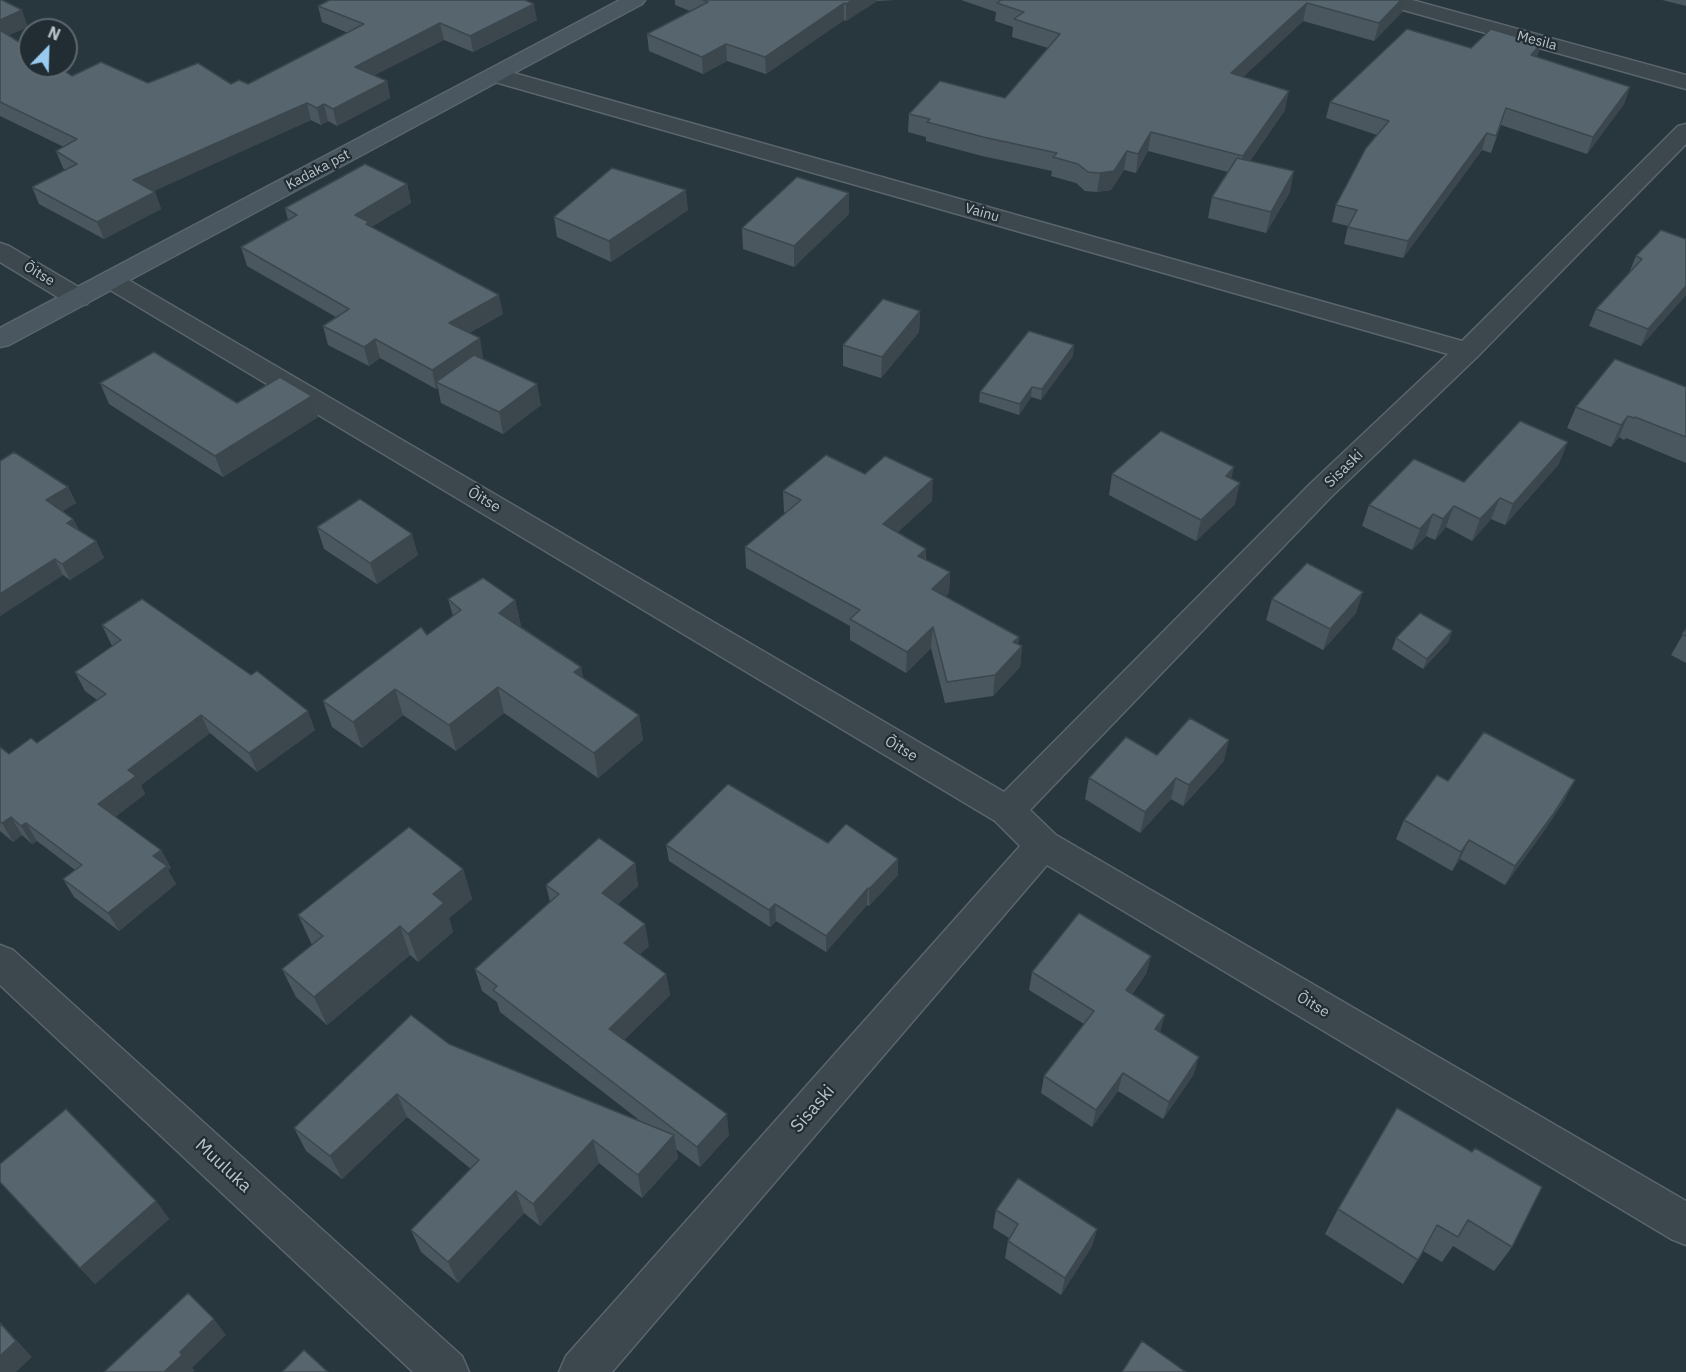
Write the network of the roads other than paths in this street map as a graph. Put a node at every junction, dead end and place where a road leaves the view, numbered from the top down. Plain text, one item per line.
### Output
1 (635, 0) edge
2 (1389, 0) edge
3 (496, 75) junction
4 (1686, 82) edge
5 (1686, 131) edge
6 (0, 251) edge
7 (111, 280) junction
8 (78, 298) junction
9 (0, 339) edge
10 (1467, 351) junction
11 (1007, 811) junction
12 (1043, 845) junction
13 (0, 961) edge
14 (1686, 1224) edge
15 (446, 1372) edge
16 (582, 1372) edge

1 - 3 main road, Kadaka pst
2 - 4 street, Mesila
3 - 7 main road, Kadaka pst
3 - 10 street, Vainu
5 - 10 street, Sisaski
6 - 8 street, Õitse
7 - 8 main road, Kadaka pst
7 - 11 street, Õitse
8 - 9 main road, Kadaka pst
10 - 11 street, Sisaski
11 - 12 street, Õitse
12 - 14 street, Õitse
12 - 16 street, Sisaski
13 - 15 street, Muuluka

